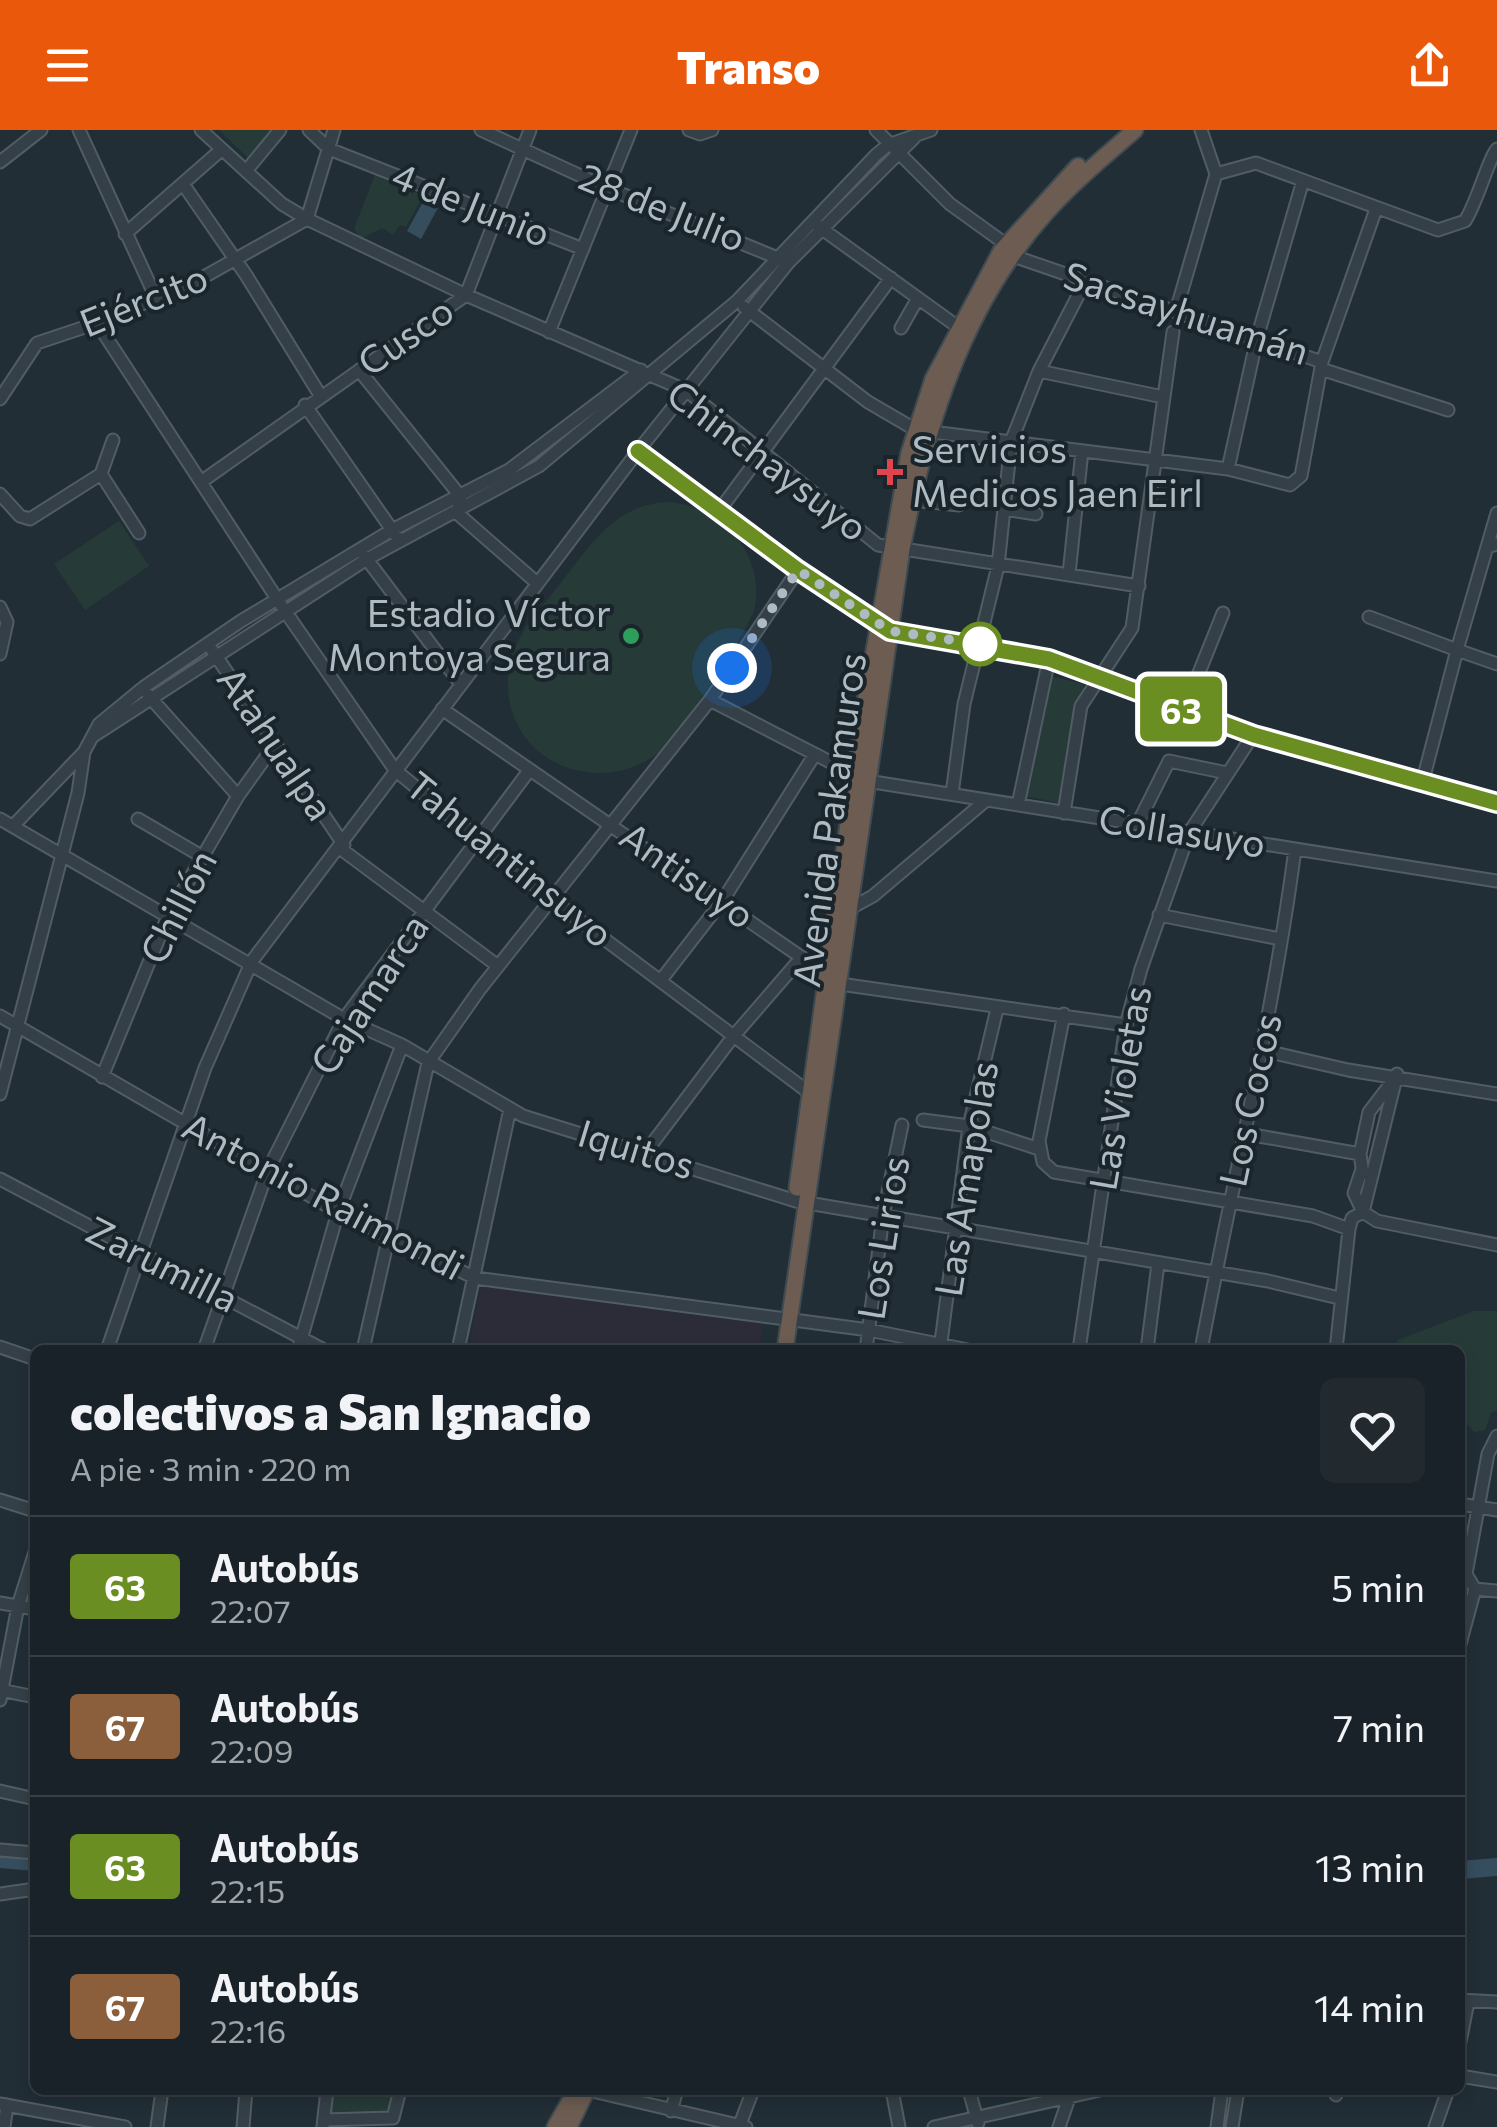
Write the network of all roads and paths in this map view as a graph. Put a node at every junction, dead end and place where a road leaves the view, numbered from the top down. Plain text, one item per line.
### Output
1 (41, 130) edge
2 (79, 130) edge
3 (201, 130) edge
4 (280, 130) edge
5 (309, 130) edge
6 (334, 130) edge
7 (481, 130) edge
8 (530, 130) edge
9 (631, 130) edge
10 (690, 130) edge
11 (712, 130) edge
12 (876, 130) edge
13 (931, 130) edge
14 (1119, 130) edge
15 (1134, 130) edge
16 (1201, 130) edge
17 (330, 149) junction
18 (522, 149) junction
19 (221, 150) junction
20 (892, 150) junction
21 (1497, 150) edge
22 (0, 162) edge
23 (246, 172) junction
24 (1216, 174) junction
25 (183, 184) junction
26 (1302, 184) junction
27 (608, 188) junction
28 (1376, 209) junction
29 (498, 218) junction
30 (306, 219) junction
31 (810, 220) junction
32 (822, 230) junction
33 (126, 234) junction
34 (583, 250) junction
35 (1011, 250) junction
36 (783, 260) junction
37 (237, 261) junction
38 (891, 278) junction
39 (1084, 284) junction
40 (466, 295) junction
41 (156, 298) junction
42 (918, 298) junction
43 (737, 301) junction
44 (1176, 311) junction
45 (750, 312) junction
46 (97, 323) junction
47 (902, 328) dead end
48 (962, 330) junction
49 (549, 332) junction
50 (1174, 332) dead end
51 (1258, 338) junction
52 (1322, 365) junction
53 (823, 368) junction
54 (359, 370) junction
55 (1038, 371) junction
56 (647, 373) junction
57 (688, 391) junction
58 (320, 394) junction
59 (1163, 397) junction
60 (0, 399) edge
61 (305, 405) junction
62 (1448, 410) dead end
63 (922, 431) junction
64 (112, 440) dead end
65 (1010, 442) junction
66 (638, 451) junction
67 (762, 451) junction
68 (1082, 451) junction
69 (1153, 459) junction
70 (1228, 470) junction
71 (101, 474) junction
72 (202, 482) junction
73 (0, 494) edge
74 (462, 498) junction
75 (912, 500) junction
76 (960, 505) dead end
77 (1004, 509) junction
78 (719, 510) junction
79 (1497, 513) edge
80 (458, 514) junction
81 (1036, 514) dead end
82 (139, 533) dead end
83 (396, 536) junction
84 (1492, 545) edge
85 (896, 548) junction
86 (364, 555) junction
87 (998, 566) junction
88 (798, 570) junction
89 (1069, 574) junction
90 (537, 583) junction
91 (1139, 586) junction
92 (282, 605) junction
93 (0, 607) edge
94 (1223, 614) dead end
95 (1369, 618) dead end
96 (884, 627) junction
97 (208, 643) junction
98 (979, 644) junction
99 (1457, 650) junction
100 (0, 654) edge
101 (215, 654) junction
102 (1049, 659) junction
103 (1497, 664) edge
104 (1102, 677) junction
105 (460, 683) junction
106 (148, 693) junction
107 (710, 700) junction
108 (442, 709) junction
109 (1184, 710) junction
110 (1254, 735) junction
111 (274, 747) junction
112 (84, 752) junction
113 (815, 754) junction
114 (395, 770) junction
115 (528, 772) junction
116 (1227, 773) junction
117 (861, 778) junction
118 (1423, 780) junction
119 (952, 794) junction
120 (238, 796) junction
121 (984, 802) junction
122 (1497, 803) edge
123 (1018, 805) junction
124 (1064, 812) junction
125 (0, 819) edge
126 (138, 819) dead end
127 (1139, 821) junction
128 (613, 825) junction
129 (13, 826) junction
130 (1189, 833) junction
131 (480, 839) junction
132 (342, 847) junction
133 (1295, 850) junction
134 (60, 852) junction
135 (204, 858) junction
136 (1497, 881) edge
137 (551, 899) junction
138 (723, 900) junction
139 (849, 909) junction
140 (422, 914) junction
141 (1160, 915) junction
142 (168, 916) junction
143 (1280, 940) junction
144 (802, 957) junction
145 (252, 961) junction
146 (498, 966) junction
147 (661, 980) junction
148 (835, 980) junction
149 (997, 1009) junction
150 (1064, 1014) junction
151 (0, 1016) edge
152 (344, 1019) junction
153 (1126, 1025) junction
154 (18, 1026) junction
155 (732, 1038) junction
156 (402, 1044) junction
157 (1261, 1050) junction
158 (428, 1063) junction
159 (1398, 1074) junction
160 (102, 1077) junction
161 (0, 1094) edge
162 (811, 1094) junction
163 (1497, 1094) edge
164 (510, 1109) junction
165 (923, 1120) dead end
166 (188, 1125) junction
167 (902, 1125) dead end
168 (969, 1126) junction
169 (1242, 1132) junction
170 (1039, 1150) junction
171 (645, 1153) junction
172 (1360, 1154) junction
173 (1362, 1169) junction
174 (268, 1170) junction
175 (0, 1179) edge
176 (1105, 1182) junction
177 (1367, 1189) junction
178 (1228, 1200) junction
179 (801, 1202) junction
180 (338, 1212) junction
181 (1363, 1212) junction
182 (883, 1216) junction
183 (1349, 1229) junction
184 (956, 1230) junction
185 (390, 1239) junction
186 (1497, 1245) edge
187 (1094, 1252) junction
188 (141, 1254) junction
189 (1158, 1264) junction
190 (1216, 1272) junction
191 (475, 1278) junction
192 (224, 1296) junction
193 (1339, 1298) junction
194 (785, 1320) junction
195 (869, 1330) junction
196 (300, 1344) edge
197 (109, 1345) edge
198 (206, 1345) edge
199 (364, 1345) edge
200 (459, 1345) edge
201 (778, 1345) edge
202 (785, 1345) edge
203 (867, 1345) edge
204 (933, 1345) edge
205 (941, 1345) edge
206 (1080, 1345) edge
207 (1148, 1345) edge
208 (1202, 1345) edge
209 (1336, 1345) edge
210 (0, 1346) edge
211 (30, 1357) edge
212 (1497, 1436) edge
213 (0, 1500) edge
214 (1465, 1505) edge
215 (1478, 1508) junction
216 (30, 1509) edge
217 (1497, 1510) edge
218 (30, 1568) edge
219 (1475, 1588) junction
220 (1497, 1590) edge
221 (0, 1603) edge
222 (18, 1606) junction
223 (30, 1607) edge
224 (1465, 1625) edge
225 (1, 1694) edge
226 (30, 1697) edge
227 (0, 1791) edge
228 (30, 1798) edge
229 (0, 1850) edge
230 (30, 1853) edge
231 (30, 1890) edge
232 (0, 1894) edge
233 (1465, 2001) edge
234 (1497, 2002) edge
235 (1465, 2077) edge
236 (1497, 2082) edge
237 (161, 2095) edge
238 (246, 2095) edge
239 (326, 2095) edge
240 (400, 2095) edge
241 (573, 2095) edge
242 (585, 2095) edge
243 (608, 2095) edge
244 (676, 2095) edge
245 (751, 2095) edge
246 (893, 2095) edge
247 (970, 2095) edge
248 (1070, 2095) edge
249 (1073, 2095) edge
250 (1221, 2095) edge
251 (1237, 2095) edge
252 (1446, 2095) edge
253 (4, 2104) edge
254 (671, 2111) junction
255 (978, 2123) edge
256 (323, 2124) edge
257 (4, 2127) edge
258 (126, 2127) edge
259 (157, 2127) edge
260 (243, 2127) edge
261 (556, 2127) edge
262 (569, 2127) edge
263 (742, 2127) edge
264 (899, 2127) edge
265 (934, 2127) edge
266 (1060, 2127) edge
267 (1217, 2127) edge
268 (1232, 2127) edge
269 (1435, 2127) edge

1 - 22 street
2 - 33 street
3 - 19 street, Chinchaysuyo
4 - 23 street
5 - 17 street, 4 de Junio
6 - 17 street
7 - 18 street, 28 de Julio
8 - 18 street, Cusco
9 - 27 street
10 - 11 street
12 - 20 street, Sacsayhuamán
13 - 20 street
14 - 35 highway, Avenida Pakamuros
15 - 35 highway, Avenida Pakamuros
16 - 24 street
17 - 29 street, 4 de Junio
17 - 30 street
18 - 27 street, 28 de Julio
18 - 29 street, Cusco
19 - 23 street, Chinchaysuyo
19 - 25 street
20 - 31 street
20 - 32 street
20 - 35 street, Sacsayhuamán
21 - 28 street
23 - 30 street, Chinchaysuyo
24 - 26 street
24 - 44 street
25 - 33 street
25 - 37 street
26 - 28 street
26 - 51 street
27 - 34 street
27 - 36 street, 28 de Julio
28 - 52 street, Sacsayhuamán
29 - 34 street, 4 de Junio
29 - 40 street, Cusco
30 - 37 street, Ejército
30 - 40 street, Chinchaysuyo
31 - 32 street
31 - 36 street
32 - 36 street
32 - 38 street
33 - 41 street
34 - 49 street
35 - 39 street, Sacsayhuamán
35 - 48 highway, Avenida Pakamuros
36 - 43 street
36 - 45 street
37 - 41 street, Ejército
37 - 58 street
38 - 42 street
38 - 53 street
39 - 44 street, Sacsayhuamán
39 - 55 street
40 - 49 street, Chinchaysuyo
40 - 54 street, Cusco
41 - 46 street, Ejército
42 - 47 street
42 - 48 street
43 - 45 street
43 - 56 street
44 - 51 street, Sacsayhuamán
45 - 53 street
45 - 57 street
46 - 60 street, Ejército
46 - 72 street, Tahuantinsuyo
48 - 63 highway, Avenida Pakamuros
49 - 56 street, Chinchaysuyo
50 - 59 street
51 - 52 street, Sacsayhuamán
51 - 70 street
52 - 62 street
52 - 70 street
53 - 63 street
53 - 67 street
54 - 58 street, Cusco
54 - 74 street
55 - 59 street
55 - 65 street
56 - 57 street, Chinchaysuyo
56 - 74 street
56 - 80 street
57 - 66 street
57 - 67 street, Chinchaysuyo
58 - 61 street, Cusco
59 - 69 street
61 - 72 street, Cusco
61 - 83 street
63 - 65 street
63 - 75 highway, Avenida Pakamuros
63 - 85 highway, Avenida Pakamuros
64 - 71 street
65 - 68 street
65 - 77 street
66 - 78 street
66 - 90 street
67 - 78 street
67 - 85 street, Chinchaysuyo
68 - 69 street
68 - 89 street
69 - 70 street
69 - 91 street
71 - 73 street
71 - 82 street
72 - 92 street, Tahuantinsuyo
74 - 80 street
74 - 83 street
75 - 76 street
75 - 85 highway, Avenida Pakamuros
77 - 81 street
77 - 87 street
78 - 88 street
79 - 84 street
80 - 83 street
80 - 90 street
83 - 86 street
84 - 99 street
85 - 87 street, Chinchaysuyo
85 - 96 highway, Avenida Pakamuros
86 - 92 street
86 - 105 street
87 - 89 street, Chinchaysuyo
87 - 98 street
88 - 96 street
88 - 107 street
89 - 91 street, Chinchaysuyo
90 - 105 street
91 - 104 street
92 - 97 street
92 - 101 street
92 - 114 street, Tahuantinsuyo
93 - 100 street
94 - 109 street
95 - 99 street
96 - 98 street
96 - 117 highway, Avenida Pakamuros
97 - 101 street, Atahualpa
97 - 106 street
98 - 102 street
98 - 119 street
99 - 103 street
99 - 118 street
101 - 106 street
101 - 111 street, Atahualpa
102 - 104 street
102 - 123 street
104 - 109 street
104 - 124 street
105 - 108 street
106 - 112 street
106 - 120 street
107 - 113 street, Collasuyo
107 - 128 street
108 - 114 street
108 - 115 street, Antisuyo
109 - 110 street
110 - 116 street, Las Violetas
110 - 118 street
111 - 120 street, Chillón
111 - 132 street, Atahualpa
112 - 129 street
112 - 134 street
113 - 117 street, Collasuyo
113 - 138 street
114 - 131 street, Tahuantinsuyo
114 - 132 street
115 - 128 street, Antisuyo
115 - 131 street, Cajamarca
116 - 127 street
116 - 130 street, Las Violetas
117 - 119 street, Collasuyo
117 - 139 highway, Avenida Pakamuros
117 - 148 highway, Avenida Pakamuros
118 - 122 street
119 - 121 street, Collasuyo
120 - 135 street, Chillón
121 - 123 street, Collasuyo
121 - 139 street
123 - 124 street, Collasuyo
124 - 127 street, Collasuyo
125 - 129 street, Iquitos
126 - 135 street
127 - 130 street, Collasuyo
128 - 137 street
128 - 138 street, Antisuyo
129 - 134 street, Iquitos
130 - 133 street, Collasuyo
130 - 141 street, Las Violetas
131 - 137 street, Tahuantinsuyo
131 - 140 street, Cajamarca
132 - 140 street, Atahualpa
132 - 145 street
133 - 136 street, Collasuyo
133 - 143 street, Los Cocos
134 - 142 street, Iquitos
134 - 154 street
135 - 142 street, Chillón
137 - 146 street
137 - 147 street, Tahuantinsuyo
138 - 144 street, Antisuyo
138 - 147 street
139 - 148 highway, Avenida Pakamuros
140 - 146 street, Atahualpa
140 - 152 street, Cajamarca
141 - 143 street
141 - 153 street, Las Violetas
142 - 145 street, Iquitos
142 - 160 street, Chillón
143 - 157 street, Los Cocos
144 - 148 street, Antisuyo
144 - 155 street
145 - 152 street, Iquitos
145 - 166 street
146 - 158 street
147 - 155 street, Tahuantinsuyo
148 - 149 street, Antisuyo
148 - 162 highway, Avenida Pakamuros
148 - 179 highway, Avenida Pakamuros
149 - 150 street, Antisuyo
149 - 168 street, Las Amapolas
150 - 153 street, Antisuyo
150 - 170 street
151 - 154 street, Antonio Raimondi
152 - 156 street, Iquitos
152 - 174 street, Cajamarca
153 - 176 street, Las Violetas
154 - 160 street, Antonio Raimondi
154 - 161 street
155 - 162 street, Tahuantinsuyo
155 - 171 street
156 - 158 street, Iquitos
156 - 180 street
157 - 159 street
157 - 169 street, Los Cocos
158 - 164 street, Iquitos
158 - 185 street
159 - 163 street
159 - 172 street
159 - 177 street
160 - 166 street, Antonio Raimondi
162 - 179 highway, Avenida Pakamuros
164 - 171 street, Iquitos
164 - 191 street
165 - 168 street, Los Lirios
166 - 174 street, Antonio Raimondi
166 - 188 street
167 - 182 street, Los Lirios
168 - 170 street, Los Lirios
168 - 184 street, Las Amapolas
169 - 172 street
169 - 178 street, Los Cocos
170 - 176 street
171 - 179 street, Iquitos
172 - 173 street
173 - 177 street
173 - 181 street
174 - 180 street, Antonio Raimondi
174 - 192 street, Cajamarca
175 - 188 street, Zarumilla
176 - 178 street
176 - 187 street, Las Violetas
177 - 181 street
178 - 183 street
178 - 190 street, Los Cocos
179 - 182 street, Iquitos
179 - 194 highway, Avenida Pakamuros
180 - 185 street, Antonio Raimondi
180 - 196 street
181 - 183 street
181 - 186 street
182 - 184 street, Iquitos
182 - 195 street, Los Lirios
183 - 193 street
184 - 187 street, Iquitos
184 - 205 street, Las Amapolas
185 - 191 street, Antonio Raimondi
185 - 199 street
187 - 189 street, Iquitos
187 - 206 street, Las Violetas
188 - 192 street, Zarumilla
188 - 197 street
189 - 190 street, Iquitos
189 - 207 street
190 - 193 street, Iquitos
190 - 208 street, Los Cocos
191 - 194 street, Antonio Raimondi
191 - 200 street
192 - 196 street, Zarumilla
192 - 198 street, Cajamarca
193 - 209 street
194 - 195 street, Antonio Raimondi
194 - 201 highway, Avenida Pakamuros
194 - 202 highway, Avenida Pakamuros
195 - 203 street, Los Lirios
195 - 204 street, Antonio Raimondi
210 - 211 street
212 - 215 street
213 - 216 street
214 - 215 street
215 - 217 street
215 - 219 street
218 - 222 street
219 - 220 street
219 - 224 street
221 - 222 street
222 - 223 street
222 - 225 street
225 - 226 street
227 - 228 street
229 - 230 street
231 - 232 street
233 - 234 street
235 - 236 street
237 - 259 street
238 - 260 street
239 - 256 street
240 - 256 street
241 - 261 highway
242 - 262 highway
243 - 254 street
244 - 254 street
245 - 263 street
246 - 264 street
247 - 255 street
248 - 255 street
249 - 266 street
250 - 267 street
251 - 268 street
252 - 269 street
253 - 257 street
253 - 258 street
254 - 263 street
255 - 265 street

